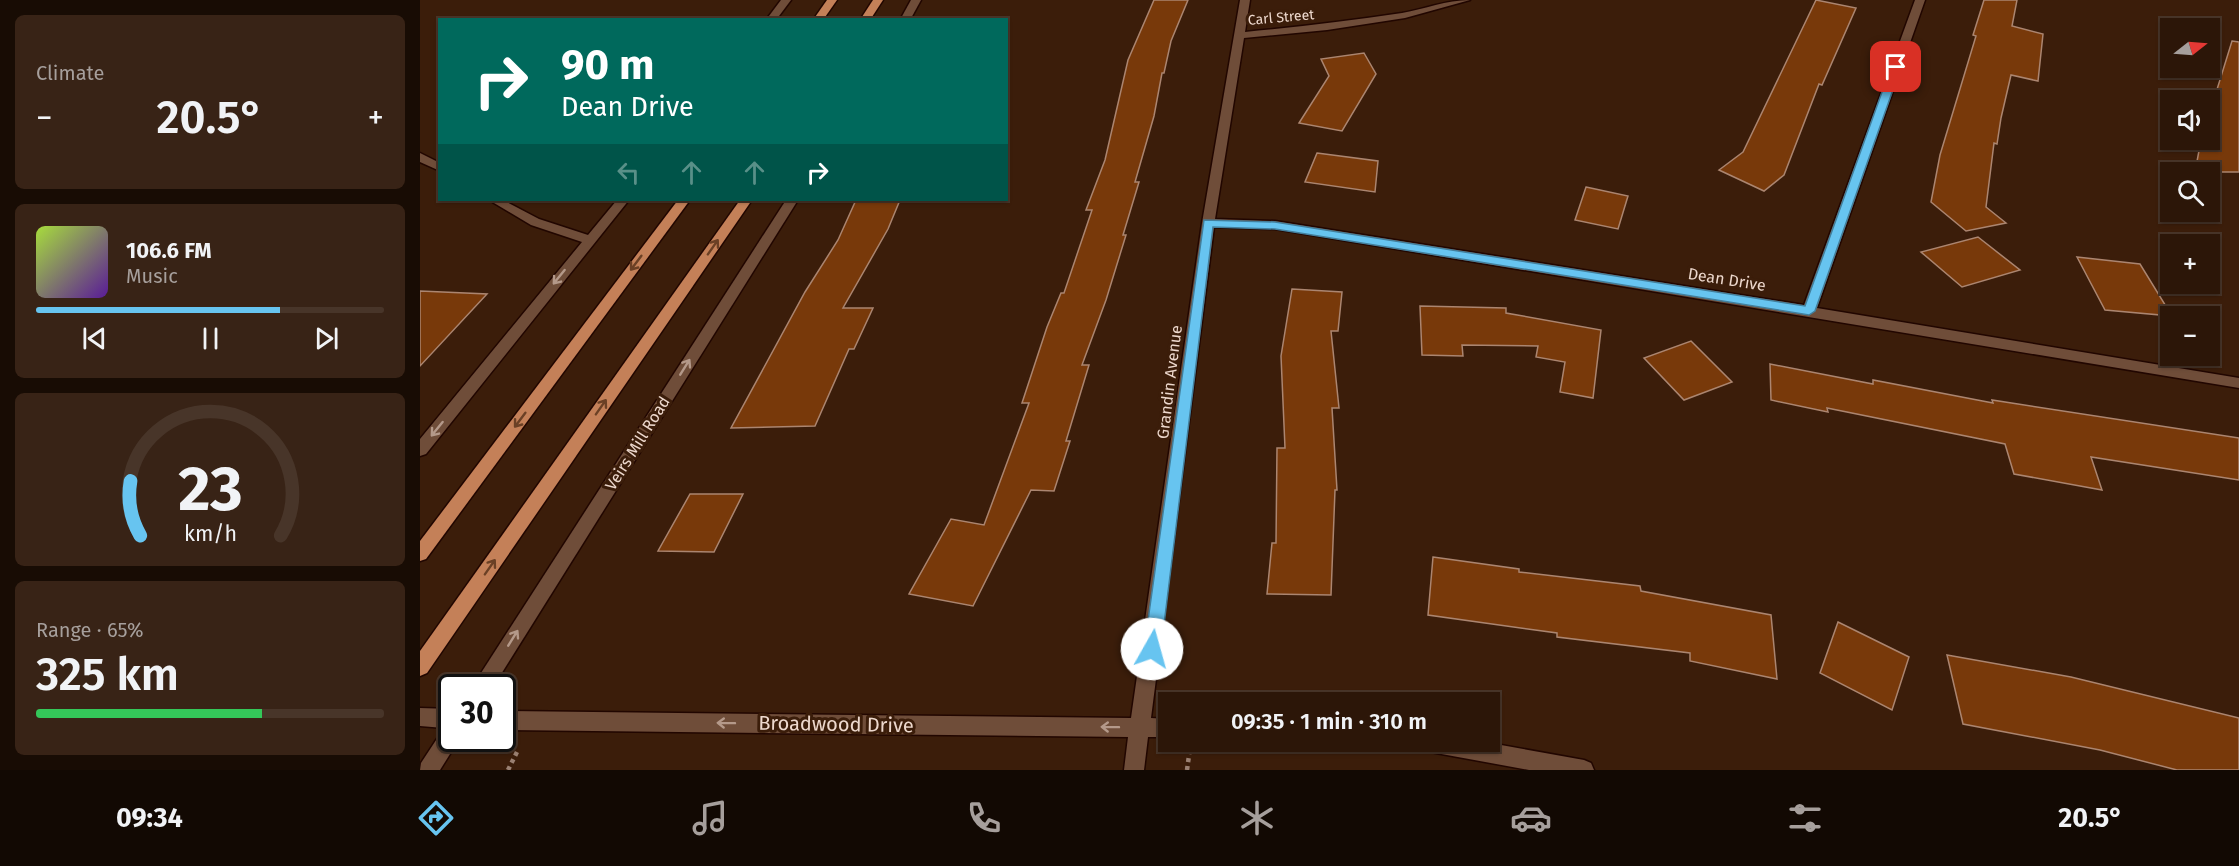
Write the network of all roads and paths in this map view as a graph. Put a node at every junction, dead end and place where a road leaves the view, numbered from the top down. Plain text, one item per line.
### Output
1 (786, 0) edge
2 (832, 0) edge
3 (878, 0) edge
4 (916, 0) edge
5 (1245, 0) edge
6 (1465, 0) edge
7 (1920, 0) edge
8 (772, 18) edge
9 (819, 18) edge
10 (867, 18) edge
11 (905, 18) edge
12 (1240, 34) junction
13 (420, 156) edge
14 (438, 167) edge
15 (497, 201) edge
16 (622, 201) edge
17 (683, 201) edge
18 (745, 201) edge
19 (791, 201) edge
20 (1208, 223) junction
21 (590, 240) junction
22 (1809, 311) junction
23 (2239, 383) edge
24 (420, 450) edge
25 (420, 554) edge
26 (420, 667) edge
27 (490, 674) edge
28 (420, 717) edge
29 (438, 718) edge
30 (516, 720) edge
31 (1142, 727) junction
32 (1158, 728) edge
33 (440, 752) edge
34 (1189, 752) edge
35 (1485, 752) edge
36 (428, 770) edge
37 (1134, 770) edge
38 (1187, 770) edge
39 (1584, 770) edge

1 - 8 street
2 - 9 main road
3 - 10 main road
4 - 11 street
5 - 12 street, Grandin Avenue
6 - 12 street, Carl Street
7 - 22 street
12 - 20 street, Grandin Avenue
13 - 14 street
15 - 21 street
16 - 21 street
17 -> 25 main road
26 -> 18 main road
27 -> 19 street, Veirs Mill Road
20 - 22 street, Dean Drive
20 - 31 street, Grandin Avenue
21 -> 24 street
22 - 23 street, Dean Drive
28 - 29 street
31 -> 30 street, Broadwood Drive
31 - 32 street, Broadwood Drive
31 - 37 street, Grandin Avenue
33 - 36 street
34 - 38 path
35 - 39 street

